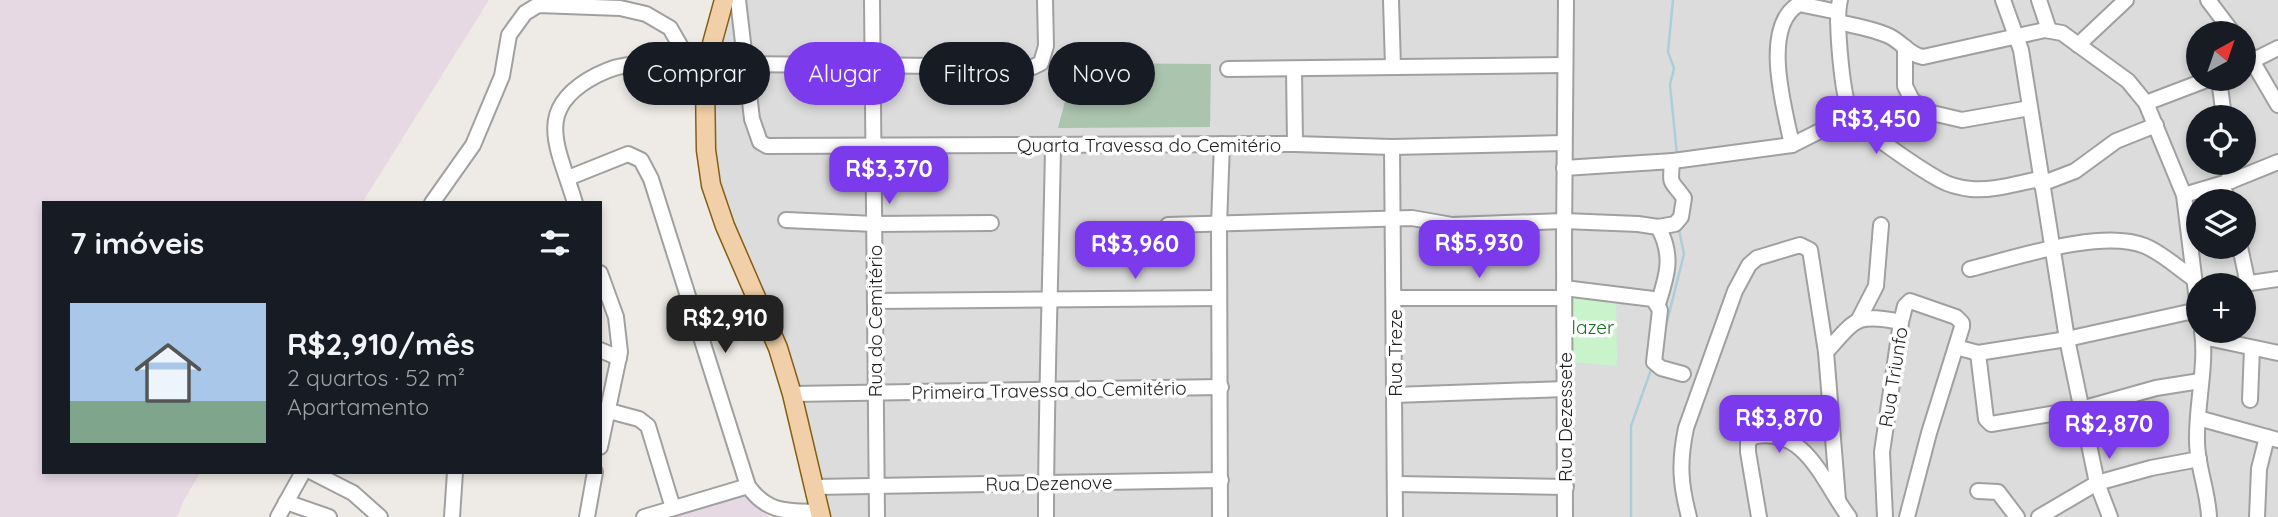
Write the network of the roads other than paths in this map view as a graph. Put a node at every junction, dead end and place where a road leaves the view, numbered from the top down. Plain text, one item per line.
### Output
1 (724, 0) edge
2 (738, 0) edge
3 (872, 0) edge
4 (1045, 0) edge
5 (1391, 0) edge
6 (1566, 0) edge
7 (2003, 0) edge
8 (2039, 0) edge
9 (2126, 0) edge
10 (2208, 0) edge
11 (1806, 3) edge
12 (1839, 12) edge
13 (2224, 21) edge
14 (2049, 30) junction
15 (2018, 37) junction
16 (678, 42) edge
17 (712, 42) edge
18 (744, 42) edge
19 (871, 42) edge
20 (2078, 45) junction
21 (1905, 47) junction
22 (2278, 48) edge
23 (2256, 59) edge
24 (623, 65) edge
25 (905, 65) edge
26 (1564, 65) junction
27 (1393, 67) junction
28 (1228, 69) dead end
29 (1294, 69) junction
30 (2256, 74) edge
31 (2186, 88) edge
32 (2146, 103) junction
33 (703, 105) edge
34 (751, 105) edge
35 (871, 105) edge
36 (2278, 106) edge
37 (2030, 108) junction
38 (1852, 115) junction
39 (2155, 125) junction
40 (1564, 143) junction
41 (1222, 144) junction
42 (1295, 144) junction
43 (1792, 145) junction
44 (872, 146) junction
45 (1053, 146) junction
46 (1392, 147) junction
47 (1676, 161) junction
48 (2278, 162) edge
49 (1564, 168) junction
50 (2226, 175) edge
51 (568, 178) junction
52 (2040, 182) junction
53 (2226, 182) junction
54 (2227, 189) edge
55 (2184, 195) junction
56 (433, 201) edge
57 (574, 201) edge
58 (1393, 219) junction
59 (786, 220) dead end
60 (1564, 221) junction
61 (991, 223) dead end
62 (875, 224) junction
63 (1219, 224) junction
64 (1168, 225) dead end
65 (1881, 225) dead end
66 (1658, 227) junction
67 (2052, 248) junction
68 (1970, 269) dead end
69 (2194, 273) edge
70 (602, 278) edge
71 (2186, 278) edge
72 (2278, 279) edge
73 (2256, 283) edge
74 (1564, 293) junction
75 (1219, 298) junction
76 (1395, 298) junction
77 (1051, 299) junction
78 (875, 301) junction
79 (1658, 304) junction
80 (2186, 312) edge
81 (1860, 319) junction
82 (1901, 322) junction
83 (2067, 339) junction
84 (2202, 343) edge
85 (2234, 343) edge
86 (1956, 347) junction
87 (2252, 348) junction
88 (602, 351) edge
89 (1826, 352) junction
90 (1979, 353) junction
91 (2278, 353) edge
92 (619, 358) junction
93 (1683, 374) dead end
94 (2200, 381) junction
95 (1221, 387) junction
96 (1564, 389) junction
97 (1046, 390) junction
98 (875, 392) junction
99 (792, 394) junction
100 (1394, 395) junction
101 (2250, 400) dead end
102 (2081, 409) junction
103 (609, 411) junction
104 (2198, 418) junction
105 (602, 433) edge
106 (2273, 438) edge
107 (2199, 459) junction
108 (302, 474) edge
109 (317, 474) edge
110 (455, 474) edge
111 (596, 474) edge
112 (1221, 480) junction
113 (1046, 483) junction
114 (2096, 483) junction
115 (1396, 484) junction
116 (877, 485) junction
117 (748, 486) junction
118 (814, 486) junction
119 (1566, 487) junction
120 (1978, 491) dead end
121 (1839, 500) junction
122 (286, 502) junction
123 (673, 508) junction
124 (820, 514) edge
125 (278, 517) edge
126 (330, 517) edge
127 (380, 517) edge
128 (452, 517) edge
129 (585, 517) edge
130 (644, 517) edge
131 (877, 517) edge
132 (1046, 517) edge
133 (1220, 517) edge
134 (1395, 517) edge
135 (1565, 517) edge
136 (1689, 517) edge
137 (1759, 517) edge
138 (1849, 517) edge
139 (1885, 517) edge
140 (1906, 517) edge
141 (2017, 517) edge
142 (2039, 517) edge
143 (2110, 517) edge
144 (2210, 517) edge
145 (2257, 517) edge

1 - 17 main road
2 - 18 street
3 - 19 street, Rua do Cemitério
4 - 25 street
5 - 27 street
6 - 26 street, Rua Dezessete
7 - 15 street
8 - 14 street
9 - 20 street
10 - 13 street
11 - 12 street
11 - 43 street
12 - 21 street
12 - 38 street
14 - 15 street
14 - 20 street
15 - 21 street
15 - 37 street
16 - 56 street
20 - 32 street
21 - 37 street
22 - 23 street
24 - 51 street
26 - 27 street
26 - 40 street, Rua Dezessete
27 - 29 street
28 - 29 street
29 - 42 street
30 - 36 street
31 - 32 street
32 - 39 street
33 - 99 main road
34 - 44 street, Quarta Travessa do Cemitério
35 - 44 street, Rua do Cemitério
37 - 52 street
38 - 43 street
38 - 52 street
39 - 52 street
39 - 55 street
40 - 46 street, Quarta Travessa do Cemitério
40 - 49 street, Rua Dezessete
41 - 42 street, Quarta Travessa do Cemitério
41 - 45 street, Quarta Travessa do Cemitério
41 - 63 street
42 - 46 street, Quarta Travessa do Cemitério
43 - 47 street
44 - 45 street, Quarta Travessa do Cemitério
44 - 62 street, Rua do Cemitério
45 - 77 street
46 - 58 street, Rua Treze
47 - 49 street
47 - 66 street
48 - 53 street
49 - 60 street, Rua Dezessete
50 - 53 street
51 - 57 street
51 - 117 street
52 - 67 street
53 - 54 street
53 - 55 street
55 - 69 street
58 - 60 street
58 - 63 street
58 - 76 street, Rua Treze
59 - 62 street
60 - 66 street
60 - 74 street, Rua Dezessete
61 - 62 street
62 - 78 street, Rua do Cemitério
63 - 64 street
63 - 75 street
65 - 81 street
66 - 79 street
67 - 68 street
67 - 71 street
67 - 83 street
70 - 92 street
72 - 73 street
74 - 76 street
74 - 79 street
74 - 96 street, Rua Dezessete
75 - 77 street
75 - 95 street
76 - 100 street, Rua Treze
77 - 78 street
77 - 97 street
78 - 98 street, Rua do Cemitério
79 - 93 street
80 - 83 street
81 - 82 street
81 - 89 street
82 - 86 street, Rua Triunfo
82 - 139 street, Rua Triunfo
83 - 90 street
83 - 102 street
84 - 94 street
85 - 87 street
86 - 90 street
86 - 140 street
87 - 91 street
87 - 101 street
88 - 92 street
89 - 121 street
89 - 136 street
90 - 102 street
92 - 103 street
94 - 102 street
94 - 104 street
95 - 97 street, Primeira Travessa do Cemitério
95 - 112 street
96 - 100 street
96 - 119 street, Rua Dezessete
97 - 98 street, Primeira Travessa do Cemitério
97 - 113 street
98 - 99 street, Primeira Travessa do Cemitério
98 - 116 street, Rua do Cemitério
99 - 118 main road
100 - 115 street, Rua Treze
102 - 114 street
103 - 105 street
103 - 123 street
104 - 106 street
104 - 107 street
106 - 145 street
107 - 114 street
107 - 144 street
108 - 122 street
109 - 127 street
110 - 128 street
111 - 129 street
112 - 113 street, Rua Dezenove
112 - 133 street
113 - 116 street, Rua Dezenove
113 - 132 street
114 - 142 street
114 - 143 street
115 - 119 street
115 - 134 street, Rua Treze
116 - 118 street, Rua Dezenove
116 - 131 street, Rua do Cemitério
117 - 123 street
117 - 124 street
118 - 124 main road
119 - 135 street, Rua Dezessete
120 - 141 street
121 - 137 street
121 - 138 street
122 - 125 street
122 - 126 street
123 - 130 street

